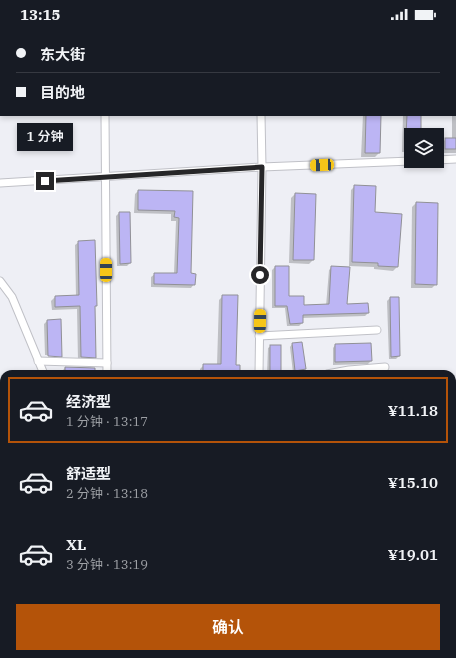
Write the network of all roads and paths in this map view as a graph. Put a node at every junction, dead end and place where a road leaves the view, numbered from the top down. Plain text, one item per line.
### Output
1 (105, 116) edge
2 (261, 116) edge
3 (456, 159) edge
4 (444, 160) edge
5 (404, 161) edge
6 (262, 167) junction
7 (106, 177) junction
8 (0, 183) edge
9 (0, 281) edge
10 (377, 330) dead end
11 (259, 336) junction
12 (38, 361) junction
13 (107, 363) junction
14 (385, 367) dead end
15 (42, 370) edge
16 (107, 370) edge
17 (259, 370) edge
18 (349, 370) edge

1 - 7 street
2 - 6 street
3 - 4 street
5 - 6 street
6 - 7 street
6 - 11 street
7 - 8 street
7 - 13 street
9 - 12 street
10 - 11 street
11 - 17 street
12 - 13 street
12 - 15 street
13 - 16 street
14 - 18 street

